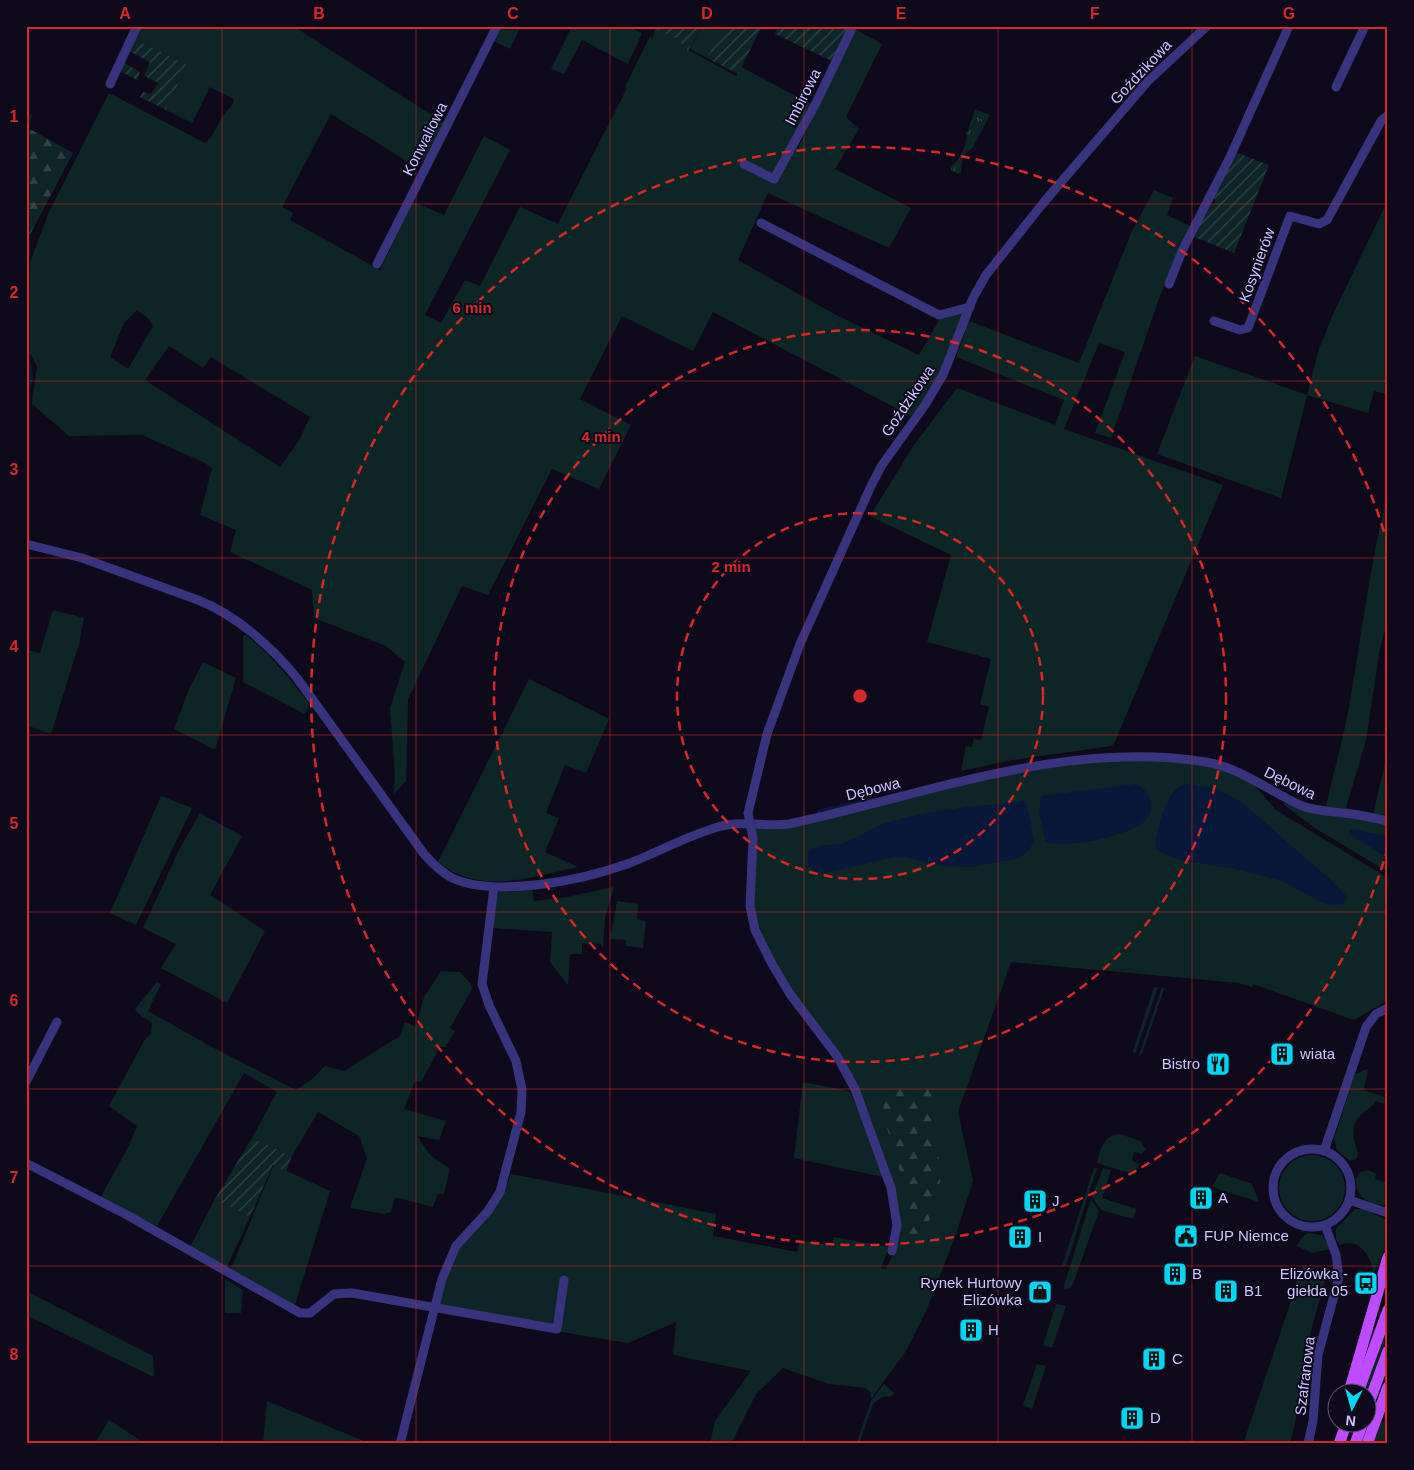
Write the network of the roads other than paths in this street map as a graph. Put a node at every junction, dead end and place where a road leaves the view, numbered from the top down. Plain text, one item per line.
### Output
1 (136, 26) edge
2 (498, 26) edge
3 (853, 26) edge
4 (1207, 26) edge
5 (1289, 26) edge
6 (1365, 26) edge
7 (110, 84) dead end
8 (1336, 87) dead end
9 (1388, 115) edge
10 (744, 164) dead end
11 (761, 223) dead end
12 (377, 264) dead end
13 (1169, 284) dead end
14 (970, 307) junction
15 (1214, 321) dead end
16 (26, 544) edge
17 (1388, 821) edge
18 (751, 824) junction
19 (494, 887) junction
20 (1388, 1008) edge
21 (57, 1022) dead end
22 (26, 1082) edge
23 (1324, 1151) junction
24 (26, 1163) edge
25 (1349, 1200) junction
26 (1388, 1213) edge
27 (1325, 1225) junction
28 (892, 1251) dead end
29 (1388, 1257) edge
30 (564, 1280) dead end
31 (434, 1308) junction
32 (1388, 1310) edge
33 (1388, 1352) edge
34 (1352, 1382) edge
35 (1362, 1382) edge
36 (1376, 1384) edge
37 (1388, 1387) edge
38 (1384, 1411) edge
39 (1343, 1432) edge
40 (1359, 1432) edge
41 (400, 1444) edge
42 (1308, 1444) edge
43 (1338, 1444) edge
44 (1355, 1444) edge
45 (1366, 1444) edge

1 - 7 street
2 - 12 street, Konwaliowa
3 - 10 street, Imbirowa
4 - 14 street, Goździkowa
5 - 13 street
6 - 8 street
9 - 15 street, Kosynierów
11 - 14 street
14 - 18 street, Goździkowa
16 - 19 street, Dębowa
17 - 18 street, Dębowa
18 - 19 street, Dębowa
18 - 28 street, Goździkowa
19 - 31 street
20 - 23 street
21 - 22 street
23 - 25 street
23 - 27 street
24 - 31 street
25 - 26 street
25 - 27 street
27 - 42 street, Szafranowa
29 - 34 main road
30 - 31 street
31 - 41 street
32 - 35 main road
33 - 36 main road
37 - 38 main road
38 - 45 main road
39 - 43 main road
40 - 44 main road

